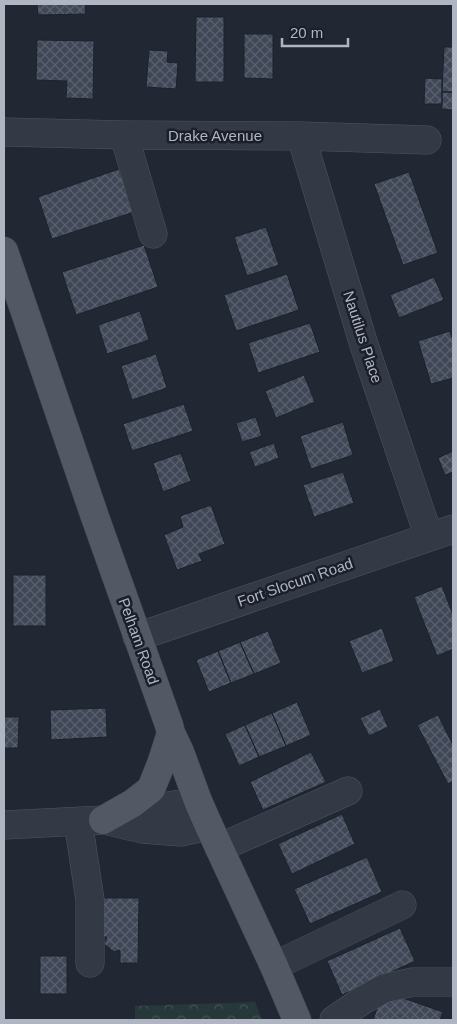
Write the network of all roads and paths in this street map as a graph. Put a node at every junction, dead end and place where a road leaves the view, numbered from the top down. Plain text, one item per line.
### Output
1 (4, 132) edge
2 (124, 135) junction
3 (301, 136) junction
4 (427, 140) dead end
5 (153, 234) dead end
6 (4, 251) edge
7 (441, 533) edge
8 (137, 637) junction
9 (171, 733) junction
10 (348, 791) dead end
11 (198, 801) junction
12 (90, 821) junction
13 (4, 825) edge
14 (214, 837) junction
15 (402, 905) dead end
16 (90, 963) dead end
17 (274, 966) junction
18 (453, 982) edge
19 (297, 1020) edge
20 (334, 1020) edge

1 - 2 street, Drake Avenue
2 - 3 street, Drake Avenue
2 - 5 street
3 - 4 street, Drake Avenue
3 - 7 street, Nautilus Place
6 - 8 main road, Pelham Road
7 - 8 street, Fort Slocum Road
8 - 9 main road, Pelham Road
9 - 11 main road, Pelham Road
9 - 12 main road
10 - 14 street
11 - 12 street
11 - 14 main road, Pelham Road
12 - 13 street
12 - 14 street
12 - 16 street
14 - 17 main road, Pelham Road
15 - 17 street
17 - 19 main road, Pelham Road
18 - 20 street

